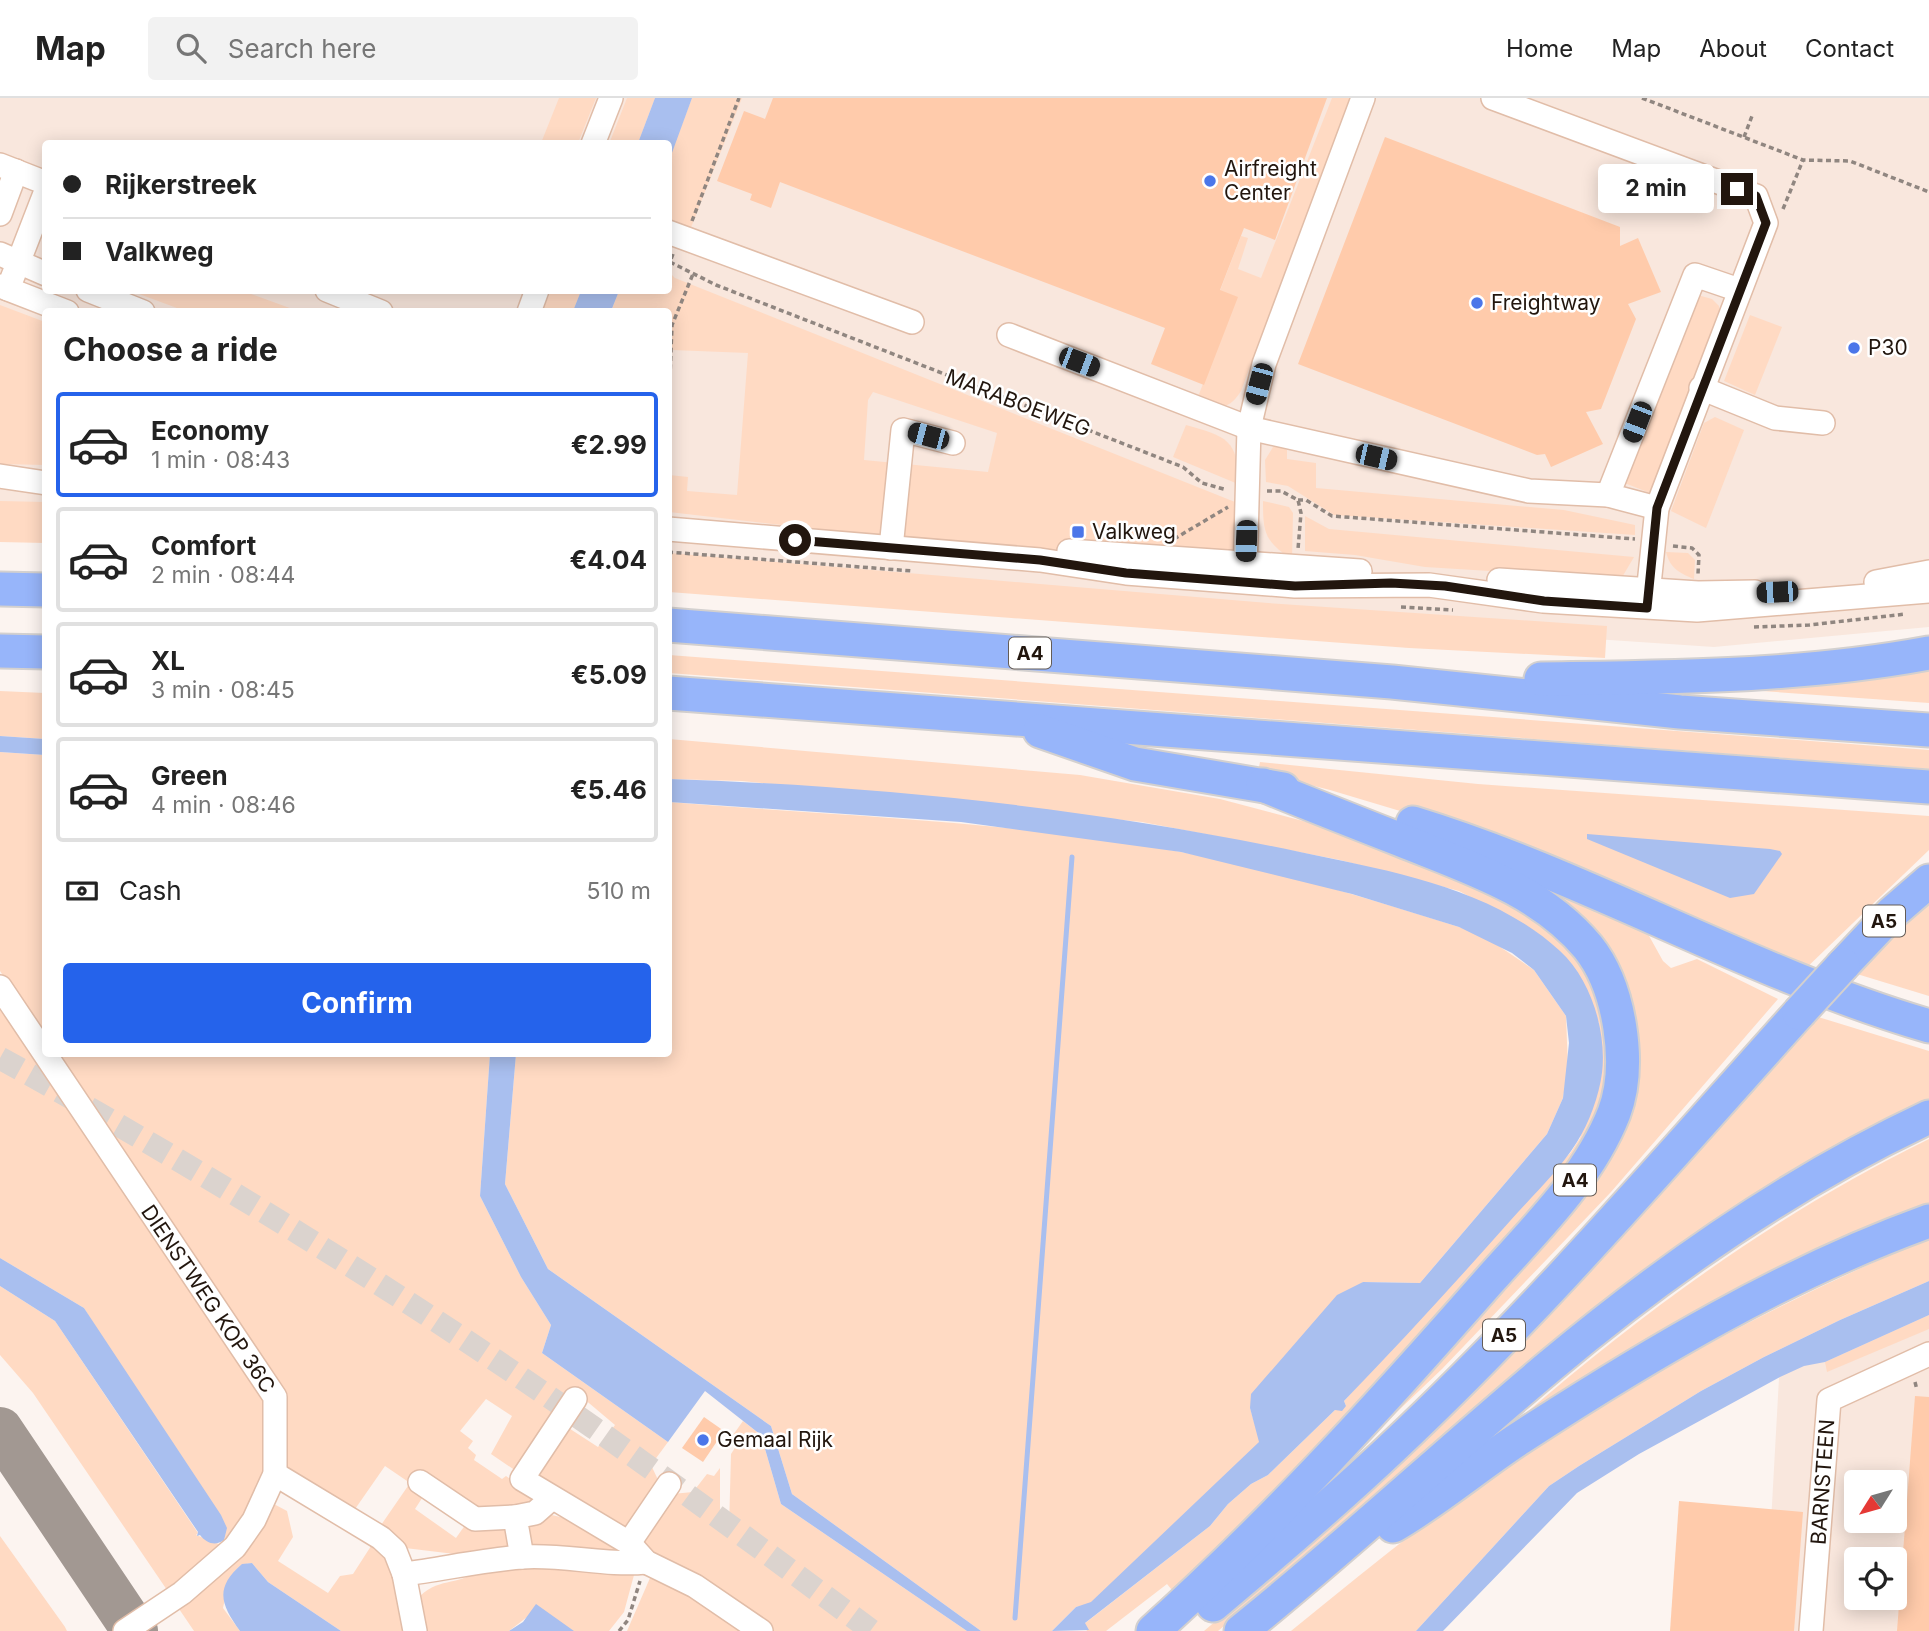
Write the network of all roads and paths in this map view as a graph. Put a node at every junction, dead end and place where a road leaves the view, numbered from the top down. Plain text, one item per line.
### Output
1 (611, 98) edge
2 (739, 98) edge
3 (1363, 98) edge
4 (1493, 98) edge
5 (1642, 98) edge
6 (1752, 116) dead end
7 (1744, 137) junction
8 (595, 140) edge
9 (1803, 159) junction
10 (8, 168) edge
11 (42, 181) edge
12 (1929, 192) edge
13 (42, 201) edge
14 (1, 213) edge
15 (1766, 223) junction
16 (674, 233) edge
17 (9, 259) edge
18 (672, 263) edge
19 (42, 272) edge
20 (693, 274) junction
21 (4, 287) edge
22 (1739, 290) junction
23 (98, 294) edge
24 (337, 294) edge
25 (57, 308) edge
26 (133, 308) edge
27 (371, 308) edge
28 (912, 322) dead end
29 (672, 325) edge
30 (1009, 335) dead end
31 (1699, 394) junction
32 (1823, 423) dead end
33 (1249, 428) junction
34 (1772, 428) dead end
35 (953, 443) dead end
36 (42, 474) edge
37 (7, 477) edge
38 (42, 482) edge
39 (1248, 491) junction
40 (1608, 495) junction
41 (1298, 500) junction
42 (1657, 508) junction
43 (672, 519) edge
44 (672, 529) edge
45 (1170, 541) dead end
46 (891, 543) junction
47 (1651, 544) junction
48 (1297, 567) junction
49 (1245, 572) junction
50 (1929, 572) edge
51 (0, 589) edge
52 (42, 590) edge
53 (1929, 591) edge
54 (1648, 599) junction
55 (672, 625) edge
56 (0, 651) edge
57 (42, 652) edge
58 (1929, 653) edge
59 (1392, 682) junction
60 (672, 693) edge
61 (998, 717) junction
62 (1929, 730) edge
63 (1263, 785) junction
64 (1929, 787) edge
65 (1929, 881) edge
66 (0, 987) edge
67 (1929, 1026) edge
68 (42, 1050) edge
69 (47, 1057) edge
70 (1929, 1117) edge
71 (1929, 1221) edge
72 (1929, 1354) edge
73 (575, 1399) dead end
74 (275, 1474) junction
75 (420, 1482) dead end
76 (669, 1484) dead end
77 (552, 1498) junction
78 (514, 1517) junction
79 (629, 1543) junction
80 (522, 1557) junction
81 (646, 1562) junction
82 (1318, 1570) junction
83 (404, 1574) junction
84 (125, 1631) edge
85 (415, 1631) edge
86 (619, 1631) edge
87 (761, 1631) edge
88 (1153, 1631) edge
89 (1183, 1631) edge
90 (1241, 1631) edge
91 (1811, 1631) edge

1 - 8 street
2 - 16 path
3 - 33 street
4 - 15 street
5 - 7 path
6 - 7 path
7 - 9 path
9 - 12 path
9 - 15 path
10 - 11 street
10 - 14 street
13 - 17 street
15 - 22 street
16 - 28 street
17 - 19 street
17 - 21 street
18 - 20 path, MARABOEWEG
20 - 29 path
20 - 39 path, MARABOEWEG
21 - 25 street
22 - 31 street
22 - 40 street
23 - 26 street
24 - 27 street
30 - 33 street
31 - 32 street
31 - 34 street
31 - 42 street
33 - 39 street
33 - 40 street
35 - 46 street
36 - 37 street
37 - 38 street
39 - 41 path, MARABOEWEG
39 - 45 path
39 - 49 street
40 - 42 street
41 - 47 path, MARABOEWEG
41 - 48 path
42 - 47 street
43 - 46 street
44 - 46 street
46 - 49 street
47 - 54 street
48 - 49 street
48 - 54 street
49 - 54 street
50 - 54 street
51 - 52 highway
53 - 54 street
55 - 59 highway, A4
56 - 57 highway
58 - 59 highway, A4
59 - 62 highway, A4
60 - 61 highway, A4
61 - 63 highway, A4
61 - 64 highway, A4
63 - 67 highway, A4
63 - 88 highway, A4
65 - 89 highway, A5, bridge
66 - 68 street, DIENSTWEG KOP 36C
69 - 74 street, DIENSTWEG KOP 36C
70 - 82 highway, A5
71 - 82 highway, A5
72 - 91 street, BARNSTEEN
73 - 77 street
74 - 83 street
74 - 84 street, DIENSTWEG KOP 36C
75 - 78 street
76 - 79 street
77 - 78 street
77 - 79 street
78 - 80 street
79 - 81 street
80 - 81 street
80 - 83 street
81 - 86 path
81 - 87 street
82 - 90 highway, A5
83 - 85 street

